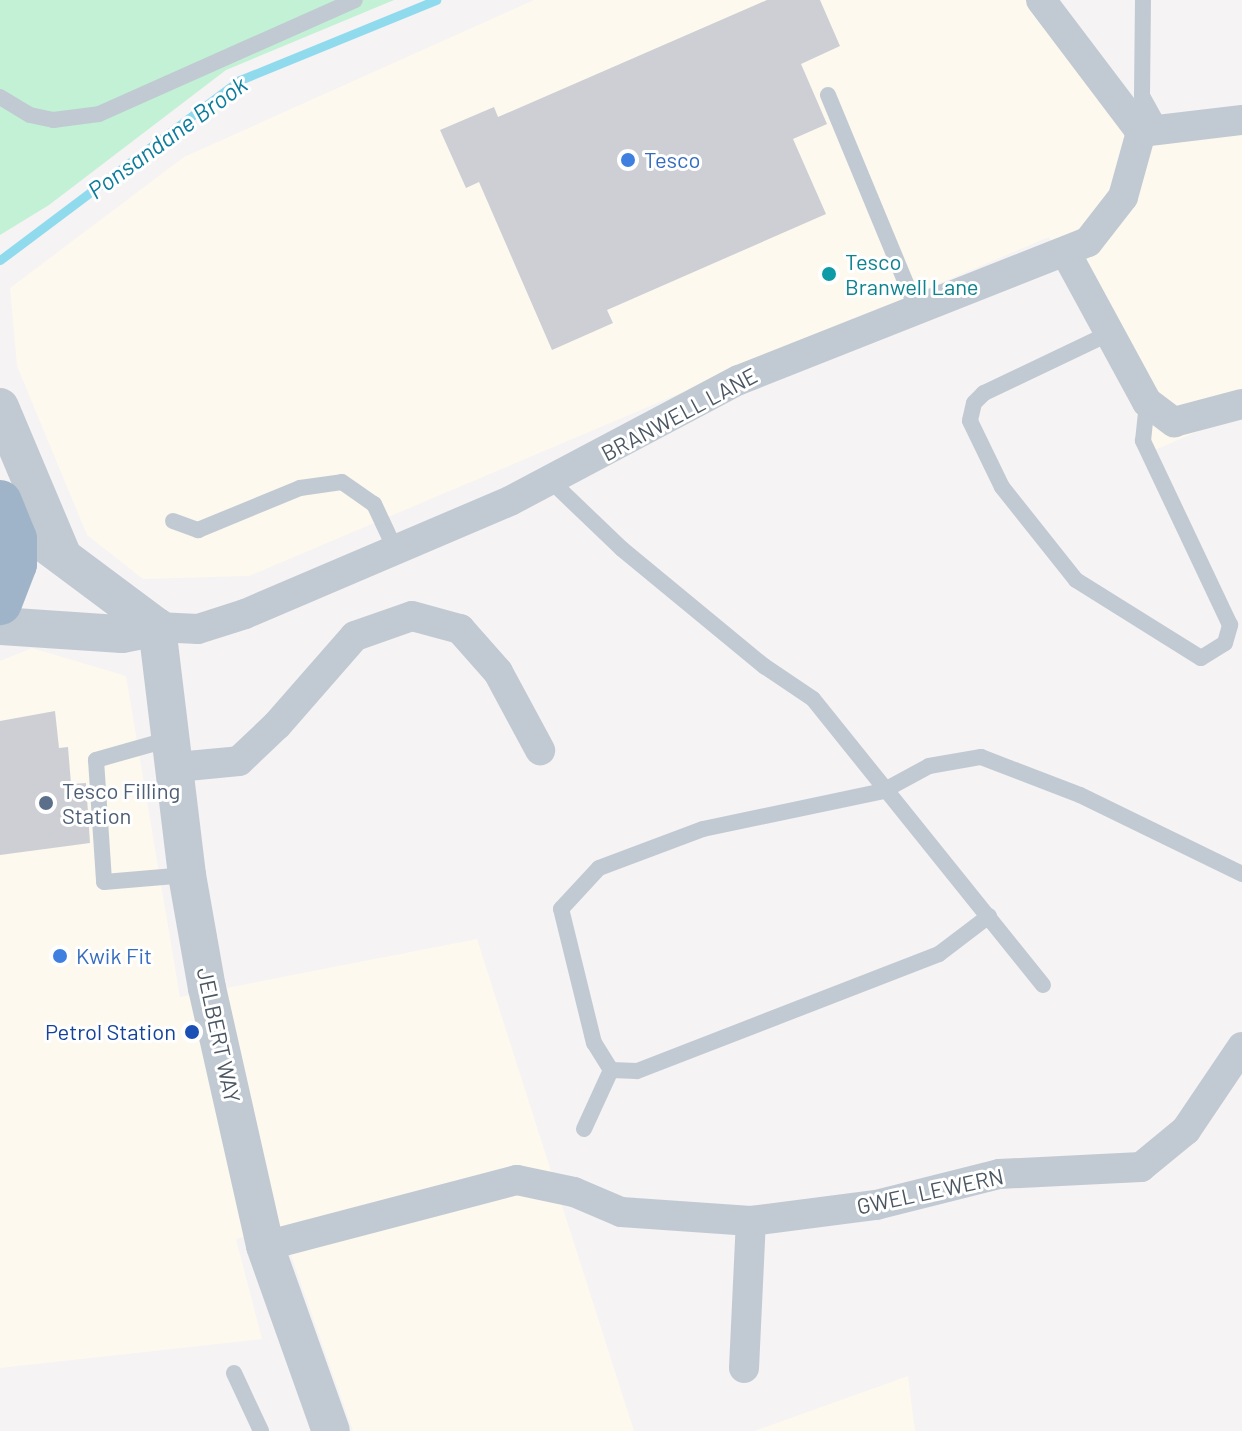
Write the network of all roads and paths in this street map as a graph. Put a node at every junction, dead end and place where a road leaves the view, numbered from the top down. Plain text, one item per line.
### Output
1 (355, 0) edge
2 (1041, 0) edge
3 (1143, 0) edge
4 (828, 95) dead end
5 (0, 97) edge
6 (1242, 120) edge
7 (1151, 131) junction
8 (1066, 253) junction
9 (917, 310) junction
10 (1110, 333) junction
11 (1147, 402) junction
12 (1242, 404) edge
13 (0, 407) edge
14 (551, 481) junction
15 (4, 509) edge
16 (173, 521) dead end
17 (396, 551) junction
18 (64, 558) junction
19 (0, 603) edge
20 (0, 626) edge
21 (157, 627) junction
22 (540, 750) dead end
23 (175, 753) junction
24 (883, 791) junction
25 (1242, 874) edge
26 (187, 875) junction
27 (989, 916) junction
28 (1043, 985) dead end
29 (1242, 1047) edge
30 (611, 1070) junction
31 (584, 1129) dead end
32 (751, 1221) junction
33 (265, 1246) junction
34 (744, 1368) dead end
35 (234, 1373) dead end
36 (261, 1431) edge
37 (331, 1431) edge

1 - 5 lane
2 - 7 street
3 - 7 lane
4 - 9 lane
6 - 7 street
7 - 8 street, BRANWELL LANE
8 - 9 street, BRANWELL LANE
8 - 10 street
9 - 14 street, BRANWELL LANE
10 - 11 street
10 - 11 lane
11 - 12 street
13 - 18 street
14 - 17 street, BRANWELL LANE
14 - 24 lane
15 - 18 street
15 - 19 highway
16 - 17 lane
17 - 21 street, BRANWELL LANE
18 - 21 street
20 - 21 street, BRANWELL LANE
21 - 23 street, JELBERT WAY
22 - 23 street
23 - 26 street, JELBERT WAY
23 - 26 lane
24 - 25 lane
24 - 27 lane
24 - 30 lane
26 - 33 street, JELBERT WAY
27 - 28 lane
27 - 30 lane
29 - 32 street, GWEL LEWERN
30 - 31 lane
32 - 33 street, GWEL LEWERN
32 - 34 street
33 - 37 street, JELBERT WAY
35 - 36 lane

